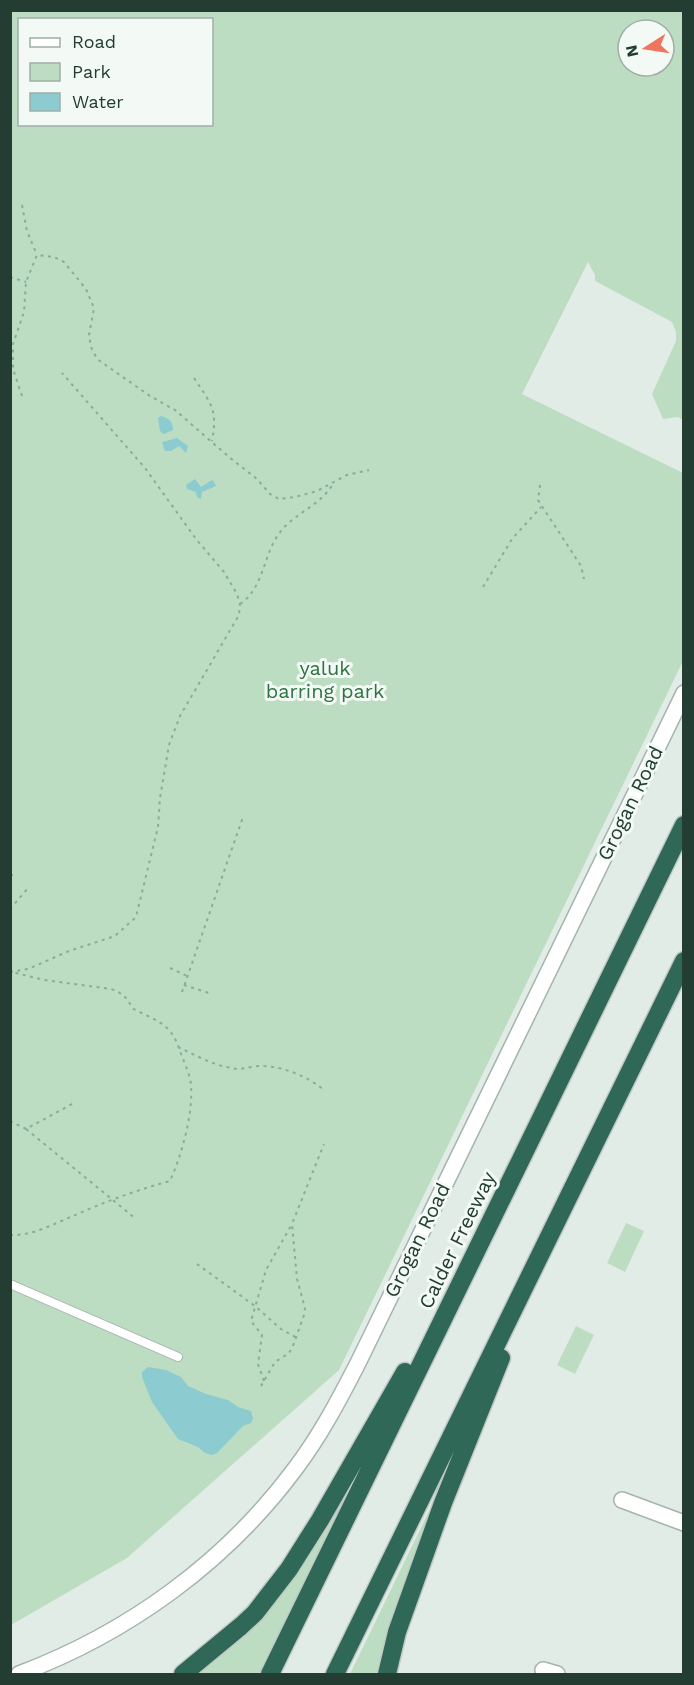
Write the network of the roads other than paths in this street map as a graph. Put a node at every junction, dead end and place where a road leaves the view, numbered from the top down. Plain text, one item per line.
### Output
1 (684, 693) edge
2 (684, 825) edge
3 (636, 922) junction
4 (684, 961) edge
5 (562, 1209) junction
6 (10, 1284) edge
7 (178, 1357) dead end
8 (622, 1500) dead end
9 (684, 1523) edge
10 (19, 1674) edge
11 (183, 1674) edge
12 (270, 1674) edge
13 (335, 1674) edge
14 (387, 1674) edge

1 - 10 street, Grogan Road
2 - 3 highway, Calder Freeway
3 - 11 highway
3 - 12 highway, Calder Freeway
4 - 5 highway
5 - 13 highway
5 - 14 highway
6 - 7 lane
8 - 9 street

